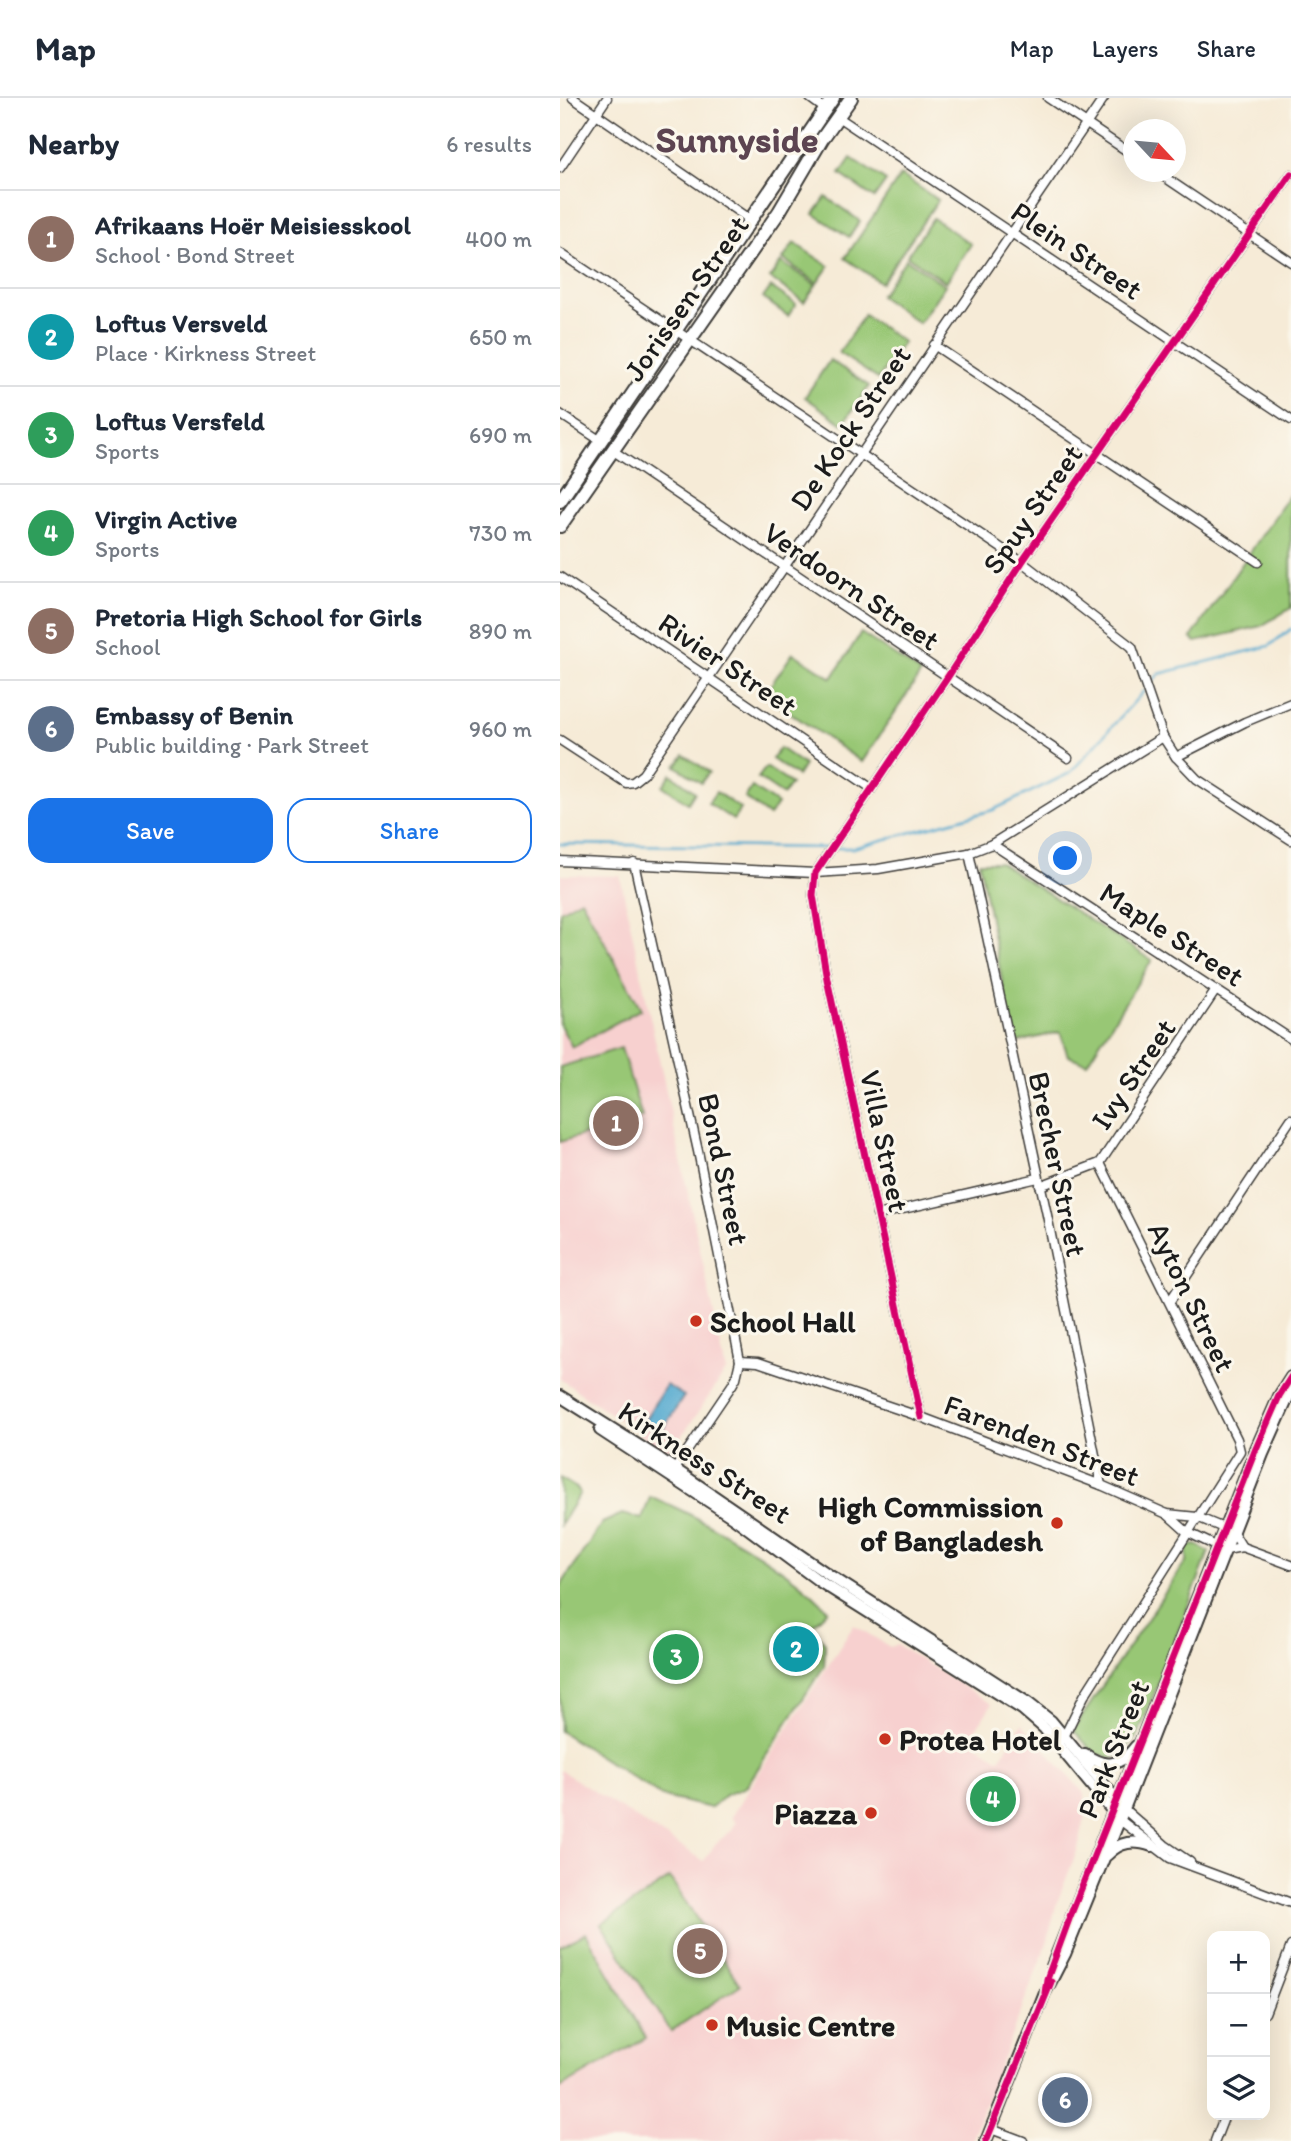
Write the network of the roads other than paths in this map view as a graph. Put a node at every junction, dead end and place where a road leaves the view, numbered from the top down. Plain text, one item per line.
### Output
1 (573, 98) edge
2 (607, 98) edge
3 (810, 98) edge
4 (850, 98) edge
5 (1048, 98) edge
6 (1104, 98) edge
7 (829, 104) edge
8 (596, 114) junction
9 (838, 117) junction
10 (1086, 124) junction
11 (1123, 148) edge
12 (560, 168) edge
13 (1291, 173) edge
14 (1172, 182) edge
15 (749, 219) junction
16 (1011, 233) junction
17 (1249, 233) junction
18 (560, 253) edge
19 (1291, 262) edge
20 (683, 335) junction
21 (1176, 343) junction
22 (934, 345) junction
23 (560, 414) edge
24 (1291, 421) edge
25 (601, 441) junction
26 (612, 450) junction
27 (861, 453) junction
28 (1097, 455) junction
29 (560, 501) edge
30 (560, 526) edge
31 (1021, 562) junction
32 (1258, 562) dead end
33 (784, 568) junction
34 (560, 577) edge
35 (709, 678) junction
36 (947, 678) junction
37 (1291, 703) edge
38 (1163, 737) junction
39 (560, 740) edge
40 (1176, 757) junction
41 (1069, 758) dead end
42 (871, 788) junction
43 (1291, 840) edge
44 (992, 844) junction
45 (969, 853) junction
46 (560, 861) edge
47 (634, 863) junction
48 (815, 873) junction
49 (1216, 990) junction
50 (1291, 1039) edge
51 (1291, 1119) edge
52 (1100, 1163) junction
53 (1039, 1182) junction
54 (877, 1216) junction
55 (1170, 1301) junction
56 (740, 1361) junction
57 (1291, 1377) edge
58 (1291, 1391) edge
59 (560, 1396) edge
60 (560, 1403) edge
61 (921, 1417) junction
62 (1240, 1451) joint
63 (670, 1470) junction
64 (1101, 1485) junction
65 (739, 1512) junction
66 (1167, 1514) junction
67 (1197, 1517) junction
68 (1229, 1530) junction
69 (1187, 1532) junction
70 (758, 1536) junction
71 (783, 1542) junction
72 (1242, 1547) junction
73 (1222, 1549) junction
74 (1291, 1565) edge
75 (1146, 1728) junction
76 (1064, 1742) junction
77 (1118, 1810) junction
78 (1152, 1846) junction
79 (1103, 1858) junction
80 (1192, 1864) junction
81 (1291, 1903) edge
82 (1291, 1946) edge
83 (1045, 1993) junction
84 (1270, 2000) edge
85 (1223, 2120) edge
86 (991, 2129) junction
87 (986, 2141) edge
88 (1023, 2141) edge
89 (1214, 2141) edge

1 - 8 street
2 - 8 street
3 - 7 street
4 - 9 main road, Jorissen Street
5 - 10 street
6 - 10 street, De Kock Street
7 - 15 main road, Jorissen Street
8 - 12 street
8 - 15 street
9 - 16 street, Plein Street
9 - 20 main road, Jorissen Street
10 - 11 street
10 - 16 street, De Kock Street
13 - 17 street, Spuy Street
14 - 17 street
15 - 20 main road, Jorissen Street
16 - 21 street, Plein Street
16 - 22 street, De Kock Street
17 - 19 street
17 - 21 street, Spuy Street
18 - 20 street
20 - 25 main road, Jorissen Street
20 - 26 main road, Jorissen Street
20 - 27 street
21 - 24 street, Plein Street
21 - 28 street, Spuy Street
22 - 27 street, De Kock Street
22 - 28 street
23 - 25 street
25 - 29 main road, Jorissen Street
26 - 30 main road, Jorissen Street
26 - 33 street, Verdoorn Street
27 - 31 street
27 - 33 street, De Kock Street
28 - 31 street, Spuy Street
28 - 32 street
31 - 36 street, Spuy Street
31 - 38 street
33 - 35 street, De Kock Street
33 - 36 street, Verdoorn Street
34 - 35 street, Rivier Street
35 - 39 street, De Kock Street
35 - 42 street, Rivier Street
36 - 41 street, Verdoorn Street
36 - 42 street, Spuy Street
37 - 40 street
38 - 40 street
38 - 44 street
40 - 43 street
42 - 48 street, Spuy Street
44 - 45 street
44 - 49 street, Maple Street
45 - 48 street
45 - 53 street, Brecher Street
46 - 47 street
47 - 48 street
47 - 56 street, Bond Street
48 - 54 street, Villa Street
49 - 50 street, Maple Street
49 - 52 street, Ivy Street
51 - 55 street
52 - 53 street, Ivy Street
52 - 55 street, Ayton Street
53 - 54 street, Ivy Street
53 - 64 street, Brecher Street
54 - 61 street, Villa Street
55 - 62 street, Ayton Street
56 - 61 street, Farenden Street
56 - 63 street
57 - 68 street, Park Street
58 - 68 street, Park Street
59 - 63 street, Kirkness Street
60 - 63 street, Kirkness Street
61 - 64 street, Farenden Street
62 - 67 street, Park Street
63 - 65 street, Kirkness Street
63 - 70 street, Kirkness Street
64 - 66 street, Farenden Street
65 - 70 street
65 - 71 street, Kirkness Street
66 - 67 street, Farenden Street
66 - 69 street, Farenden Street
67 - 68 street, Farenden Street
67 - 69 street, Park Street
68 - 72 street
68 - 73 street, Park Street
69 - 73 street, Farenden Street
69 - 76 street, Park Street
70 - 71 street
70 - 76 street, Kirkness Street
71 - 76 street, Kirkness Street
72 - 73 street
72 - 74 street
73 - 75 street, Park Street
73 - 77 street, Park Street
75 - 76 street
75 - 77 street, Park Street
76 - 77 street, Kirkness Street
77 - 78 street
77 - 79 street, Park Street
77 - 80 street
77 - 83 street, Park Street
78 - 79 street
78 - 80 street
79 - 83 street, Park Street
80 - 81 street
82 - 84 street
83 - 86 street, Park Street
85 - 89 street
86 - 87 street, Park Street
86 - 88 street

